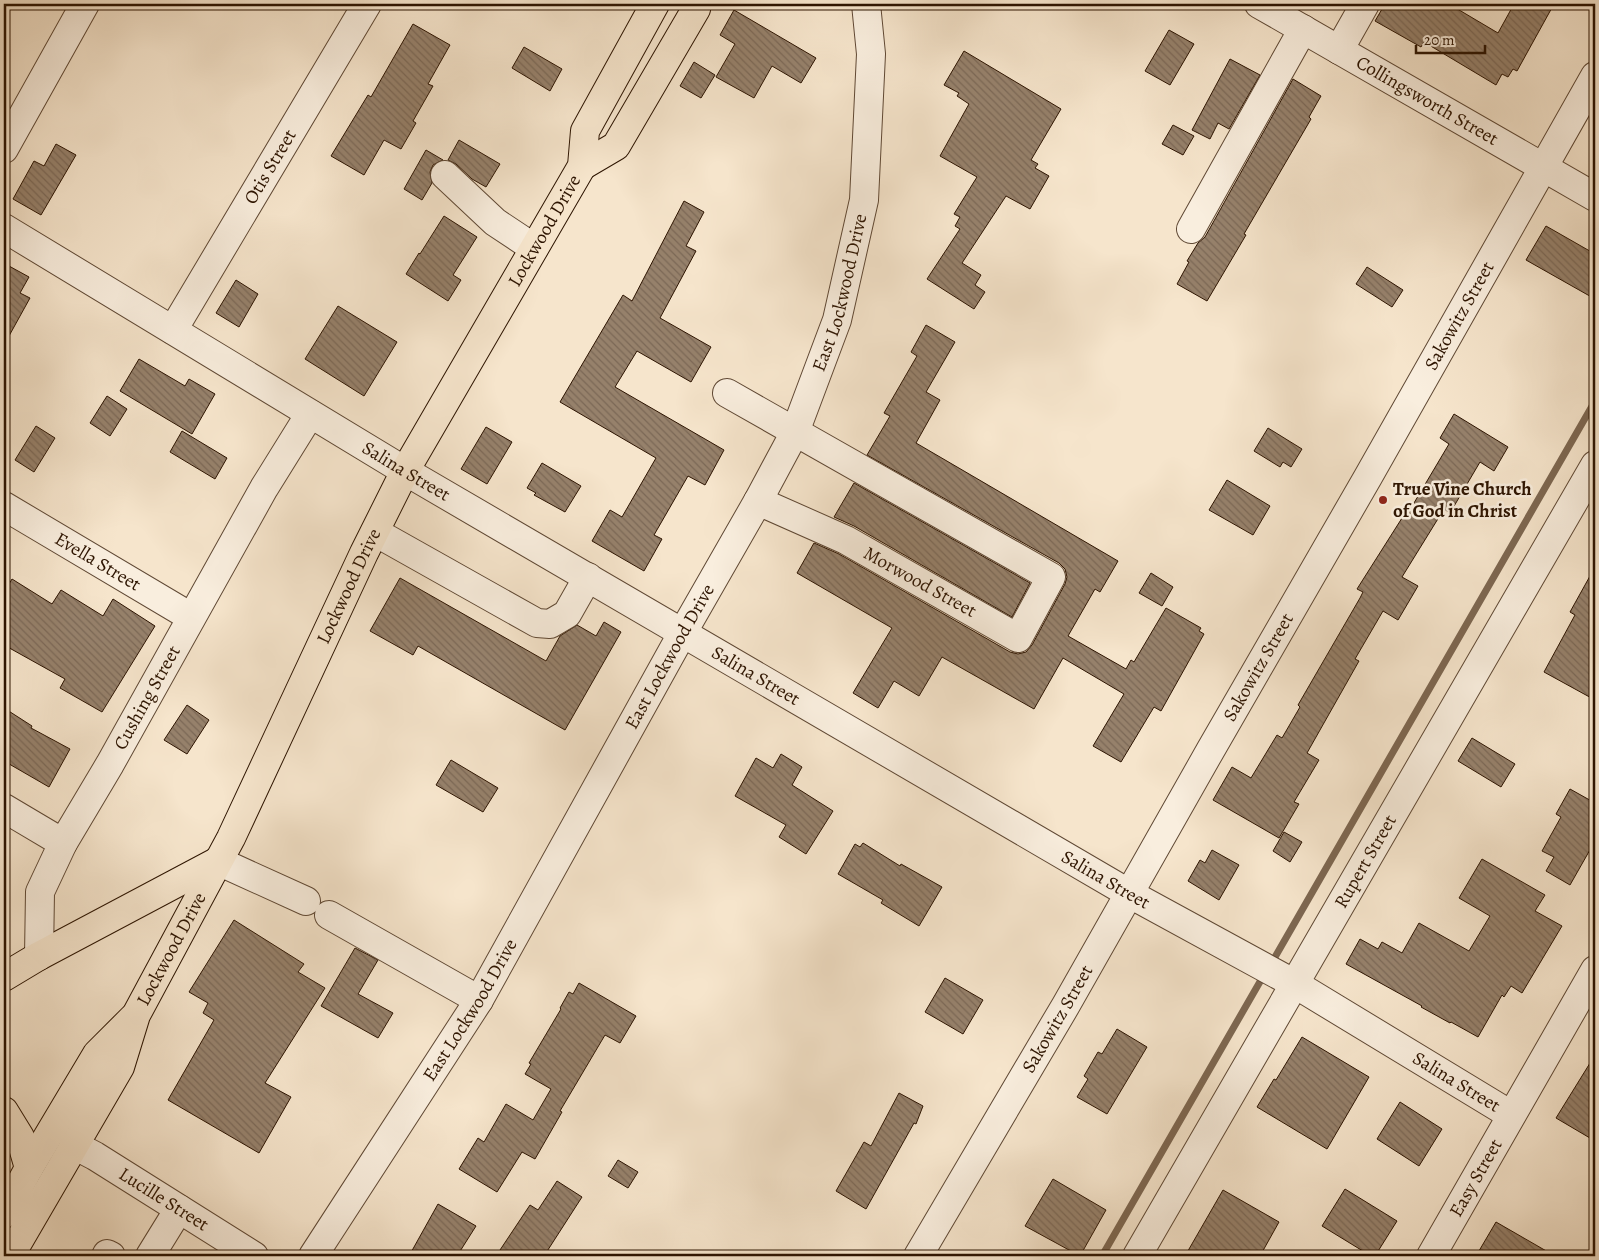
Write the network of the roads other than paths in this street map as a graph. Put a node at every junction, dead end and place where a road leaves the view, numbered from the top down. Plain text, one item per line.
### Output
1 (85, 4) edge
2 (367, 4) edge
3 (655, 4) edge
4 (697, 4) edge
5 (866, 4) edge
6 (1259, 4) edge
7 (1365, 4) edge
8 (1303, 29) junction
9 (1339, 50) junction
10 (1595, 76) edge
11 (4, 149) edge
12 (582, 166) junction
13 (1544, 168) junction
14 (445, 175) dead end
15 (1595, 198) edge
16 (4, 228) edge
17 (1191, 230) dead end
18 (534, 248) junction
19 (172, 330) junction
20 (727, 393) dead end
21 (310, 414) junction
22 (795, 432) junction
23 (1595, 465) edge
24 (405, 471) junction
25 (758, 501) junction
26 (4, 506) edge
27 (375, 532) junction
28 (588, 577) junction
29 (191, 616) junction
30 (683, 632) junction
31 (4, 808) edge
32 (63, 843) junction
33 (218, 861) junction
34 (1130, 894) junction
35 (39, 956) junction
36 (1595, 970) edge
37 (4, 977) edge
38 (1288, 981) junction
39 (479, 1000) junction
40 (136, 1015) junction
41 (4, 1111) edge
42 (1512, 1115) junction
43 (74, 1145) junction
44 (29, 1168) junction
45 (178, 1209) junction
46 (4, 1214) edge
47 (10, 1256) edge
48 (106, 1256) edge
49 (112, 1256) edge
50 (150, 1256) edge
51 (254, 1256) edge
52 (313, 1256) edge
53 (918, 1256) edge
54 (1137, 1256) edge
55 (1431, 1256) edge

1 - 11 street
2 - 19 street, Otis Street
3 - 12 main road, Lockwood Drive
4 - 12 main road, Lockwood Drive
5 - 22 street, East Lockwood Drive
6 - 8 street, Collingsworth Street
7 - 9 street
8 - 9 street, Collingsworth Street
8 - 17 street
9 - 13 street, Collingsworth Street
10 - 13 street, Sakowitz Street
12 - 18 main road, Lockwood Drive
13 - 15 street, Collingsworth Street
13 - 34 street, Sakowitz Street
14 - 18 street
16 - 19 street, Salina Street
18 - 24 main road, Lockwood Drive
19 - 21 street, Salina Street
20 - 22 street
21 - 24 street, Salina Street
21 - 29 street, Cushing Street
22 - 25 street, East Lockwood Drive
22 - 25 street, Morwood Street
23 - 38 street, Rupert Street
24 - 27 main road, Lockwood Drive
24 - 28 street, Salina Street
25 - 30 street, East Lockwood Drive
26 - 29 street, Evella Street
27 - 28 street
27 - 33 main road, Lockwood Drive
28 - 30 street, Salina Street
29 - 32 street, Cushing Street
30 - 34 street, Salina Street
30 - 39 street, East Lockwood Drive
31 - 32 street
32 - 35 street, Cushing Street
33 - 35 main road
33 - 39 street
33 - 40 main road, Lockwood Drive
34 - 38 street, Salina Street
34 - 53 street, Sakowitz Street
35 - 37 main road
36 - 42 street, Easy Street
38 - 42 street, Salina Street
38 - 54 street, Rupert Street
39 - 52 street, East Lockwood Drive
40 - 43 main road, Lockwood Drive
40 - 44 main road, Lockwood Drive
41 - 44 main road
42 - 55 street, Easy Street
43 - 45 street, Lucille Street
43 - 47 main road, Lockwood Drive
44 - 46 main road, Lockwood Drive
45 - 50 street
45 - 51 street, Lucille Street
48 - 49 street

